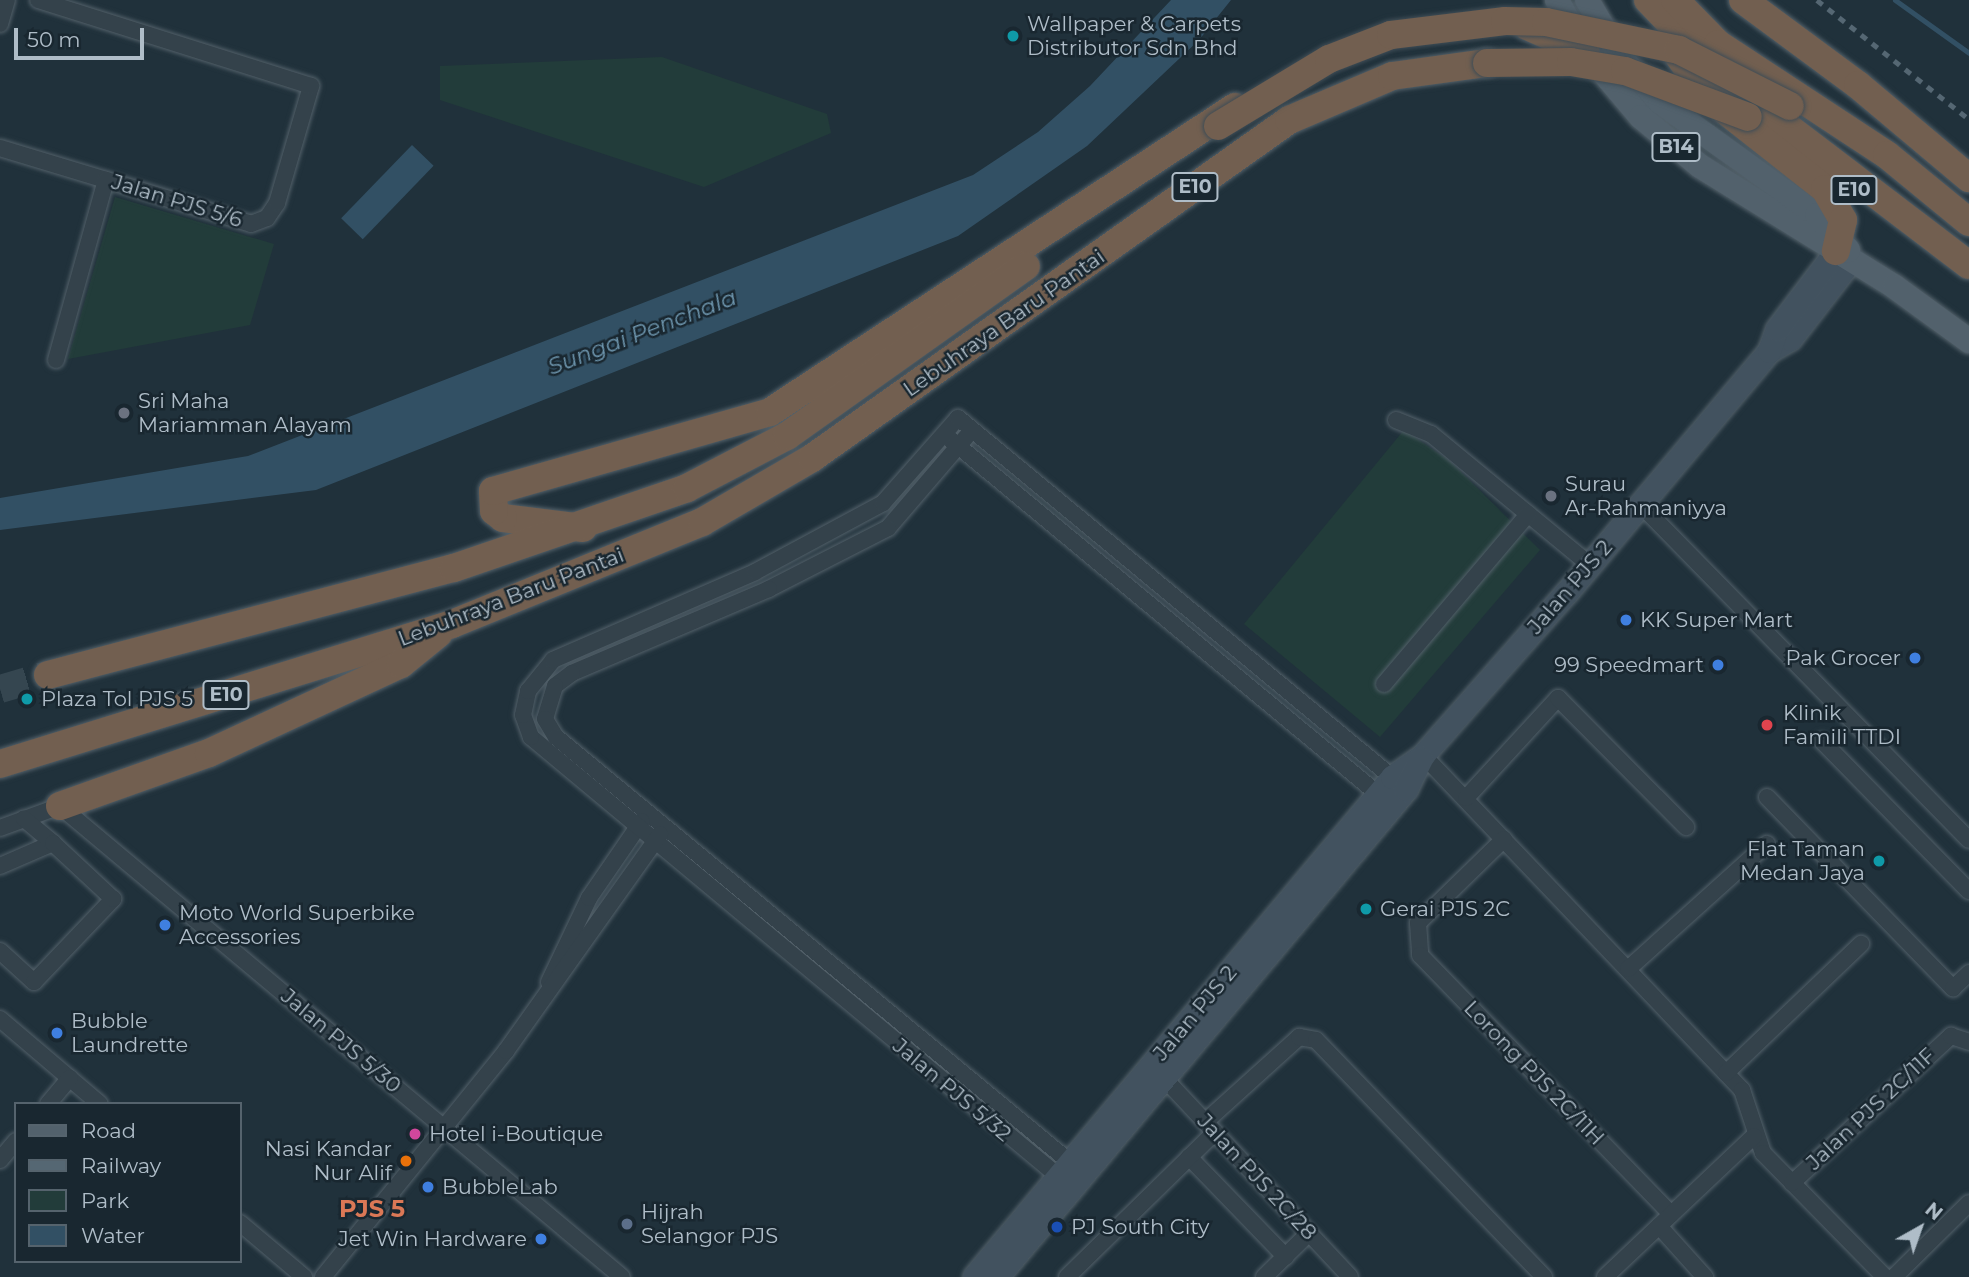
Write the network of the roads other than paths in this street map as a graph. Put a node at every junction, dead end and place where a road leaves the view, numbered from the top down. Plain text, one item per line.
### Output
1 (8, 0) edge
2 (38, 0) edge
3 (1557, 0) edge
4 (1587, 0) edge
5 (1642, 0) edge
6 (1648, 0) edge
7 (1675, 0) edge
8 (1742, 0) edge
9 (0, 24) edge
10 (1586, 52) junction
11 (0, 148) edge
12 (1969, 178) edge
13 (106, 180) junction
14 (1969, 222) edge
15 (1969, 242) edge
16 (1843, 250) junction
17 (1964, 273) edge
18 (1969, 341) edge
19 (56, 359) dead end
20 (1396, 420) dead end
21 (972, 430) junction
22 (944, 434) junction
23 (958, 447) junction
24 (1640, 504) junction
25 (1528, 514) junction
26 (583, 528) junction
27 (1590, 565) junction
28 (452, 624) junction
29 (48, 675) tunnel mouth
30 (1384, 684) dead end
31 (1822, 741) dead end
32 (1423, 755) junction
33 (0, 764) edge
34 (1392, 791) junction
35 (1767, 797) dead end
36 (1466, 798) junction
37 (60, 806) junction
38 (648, 813) junction
39 (24, 819) junction
40 (665, 827) junction
41 (1686, 827) dead end
42 (0, 828) edge
43 (637, 828) junction
44 (1504, 839) junction
45 (1969, 840) edge
46 (654, 842) junction
47 (53, 843) junction
48 (1766, 844) dead end
49 (0, 866) edge
50 (1969, 891) edge
51 (1861, 944) dead end
52 (0, 951) edge
53 (1628, 969) junction
54 (1969, 973) edge
55 (548, 985) junction
56 (0, 1019) edge
57 (1969, 1042) edge
58 (1726, 1073) junction
59 (70, 1078) junction
60 (1164, 1078) junction
61 (50, 1102) edge
62 (98, 1102) edge
63 (1210, 1127) junction
64 (446, 1129) junction
65 (1754, 1136) junction
66 (14, 1144) edge
67 (1189, 1157) junction
68 (0, 1160) edge
69 (1071, 1175) junction
70 (1792, 1183) junction
71 (1969, 1203) edge
72 (1671, 1214) junction
73 (242, 1225) edge
74 (1659, 1226) junction
75 (1309, 1233) junction
76 (1286, 1256) junction
77 (304, 1277) edge
78 (323, 1277) edge
79 (622, 1277) edge
80 (974, 1277) edge
81 (997, 1277) edge
82 (1067, 1277) edge
83 (1264, 1277) edge
84 (1350, 1277) edge
85 (1544, 1277) edge
86 (1605, 1277) edge
87 (1705, 1277) edge
88 (1885, 1277) edge
89 (1894, 1277) edge

1 - 9 street
2 - 13 street, Jalan PJS 5/6
3 - 10 main road, B14
4 - 16 main road, B14
5 - 16 highway
6 - 17 highway
7 - 14 highway
8 - 12 highway
10 - 16 main road, B14
10 - 26 highway
11 - 13 street, Jalan PJS 5/6
13 - 19 street
15 - 26 highway, Lebuhraya Baru Pantai / E10, bridge
16 - 18 main road, B14
16 - 24 main road, Jalan PJS 2
17 - 28 highway, Lebuhraya Baru Pantai / E10, bridge
20 - 25 street
21 - 22 street
21 - 23 street, Jalan PJS 5/32
21 - 34 street
22 - 23 street
22 - 43 street, Jalan PJS 5/32
23 - 34 street
23 - 38 street, Jalan PJS 5/32
24 - 27 main road, Jalan PJS 2
24 - 45 street
25 - 27 street
25 - 30 street
26 - 29 highway, Lebuhraya Baru Pantai / E10
27 - 32 main road, Jalan PJS 2
28 - 33 highway, Lebuhraya Baru Pantai / E10
28 - 37 highway
31 - 50 street
32 - 34 main road, Jalan PJS 2
32 - 36 street
34 - 60 main road, Jalan PJS 2
34 - 69 main road, Jalan PJS 2
35 - 54 street
36 - 41 street
36 - 44 street
37 - 39 street
37 - 64 street, Jalan PJS 5/30
38 - 40 street, Jalan PJS 5/32
38 - 43 street
39 - 42 street
39 - 47 street
40 - 46 street
40 - 69 street, Jalan PJS 5/32
43 - 46 street, Jalan PJS 5/32
43 - 55 street
44 - 53 street
44 - 72 street, Lorong PJS 2C/11H
46 - 55 street
46 - 69 street, Jalan PJS 5/32
47 - 49 street
47 - 52 street
48 - 53 street
51 - 58 street
53 - 58 street
55 - 64 street
56 - 59 street
57 - 70 street, Jalan PJS 2C/11F
58 - 65 street
59 - 61 street
59 - 62 street
60 - 63 street, Jalan PJS 2C/28
60 - 69 main road, Jalan PJS 2
63 - 67 street
63 - 75 street, Jalan PJS 2C/28
63 - 85 street
64 - 78 street
64 - 79 street, Jalan PJS 5/30
65 - 70 street
65 - 72 street
66 - 68 street
67 - 76 street
67 - 82 street
69 - 80 main road, Jalan PJS 2
69 - 81 main road, Jalan PJS 2
70 - 88 street
71 - 89 street
72 - 74 street
73 - 77 street
74 - 86 street
74 - 87 street
75 - 76 street
75 - 84 street, Jalan PJS 2C/28
76 - 83 street

